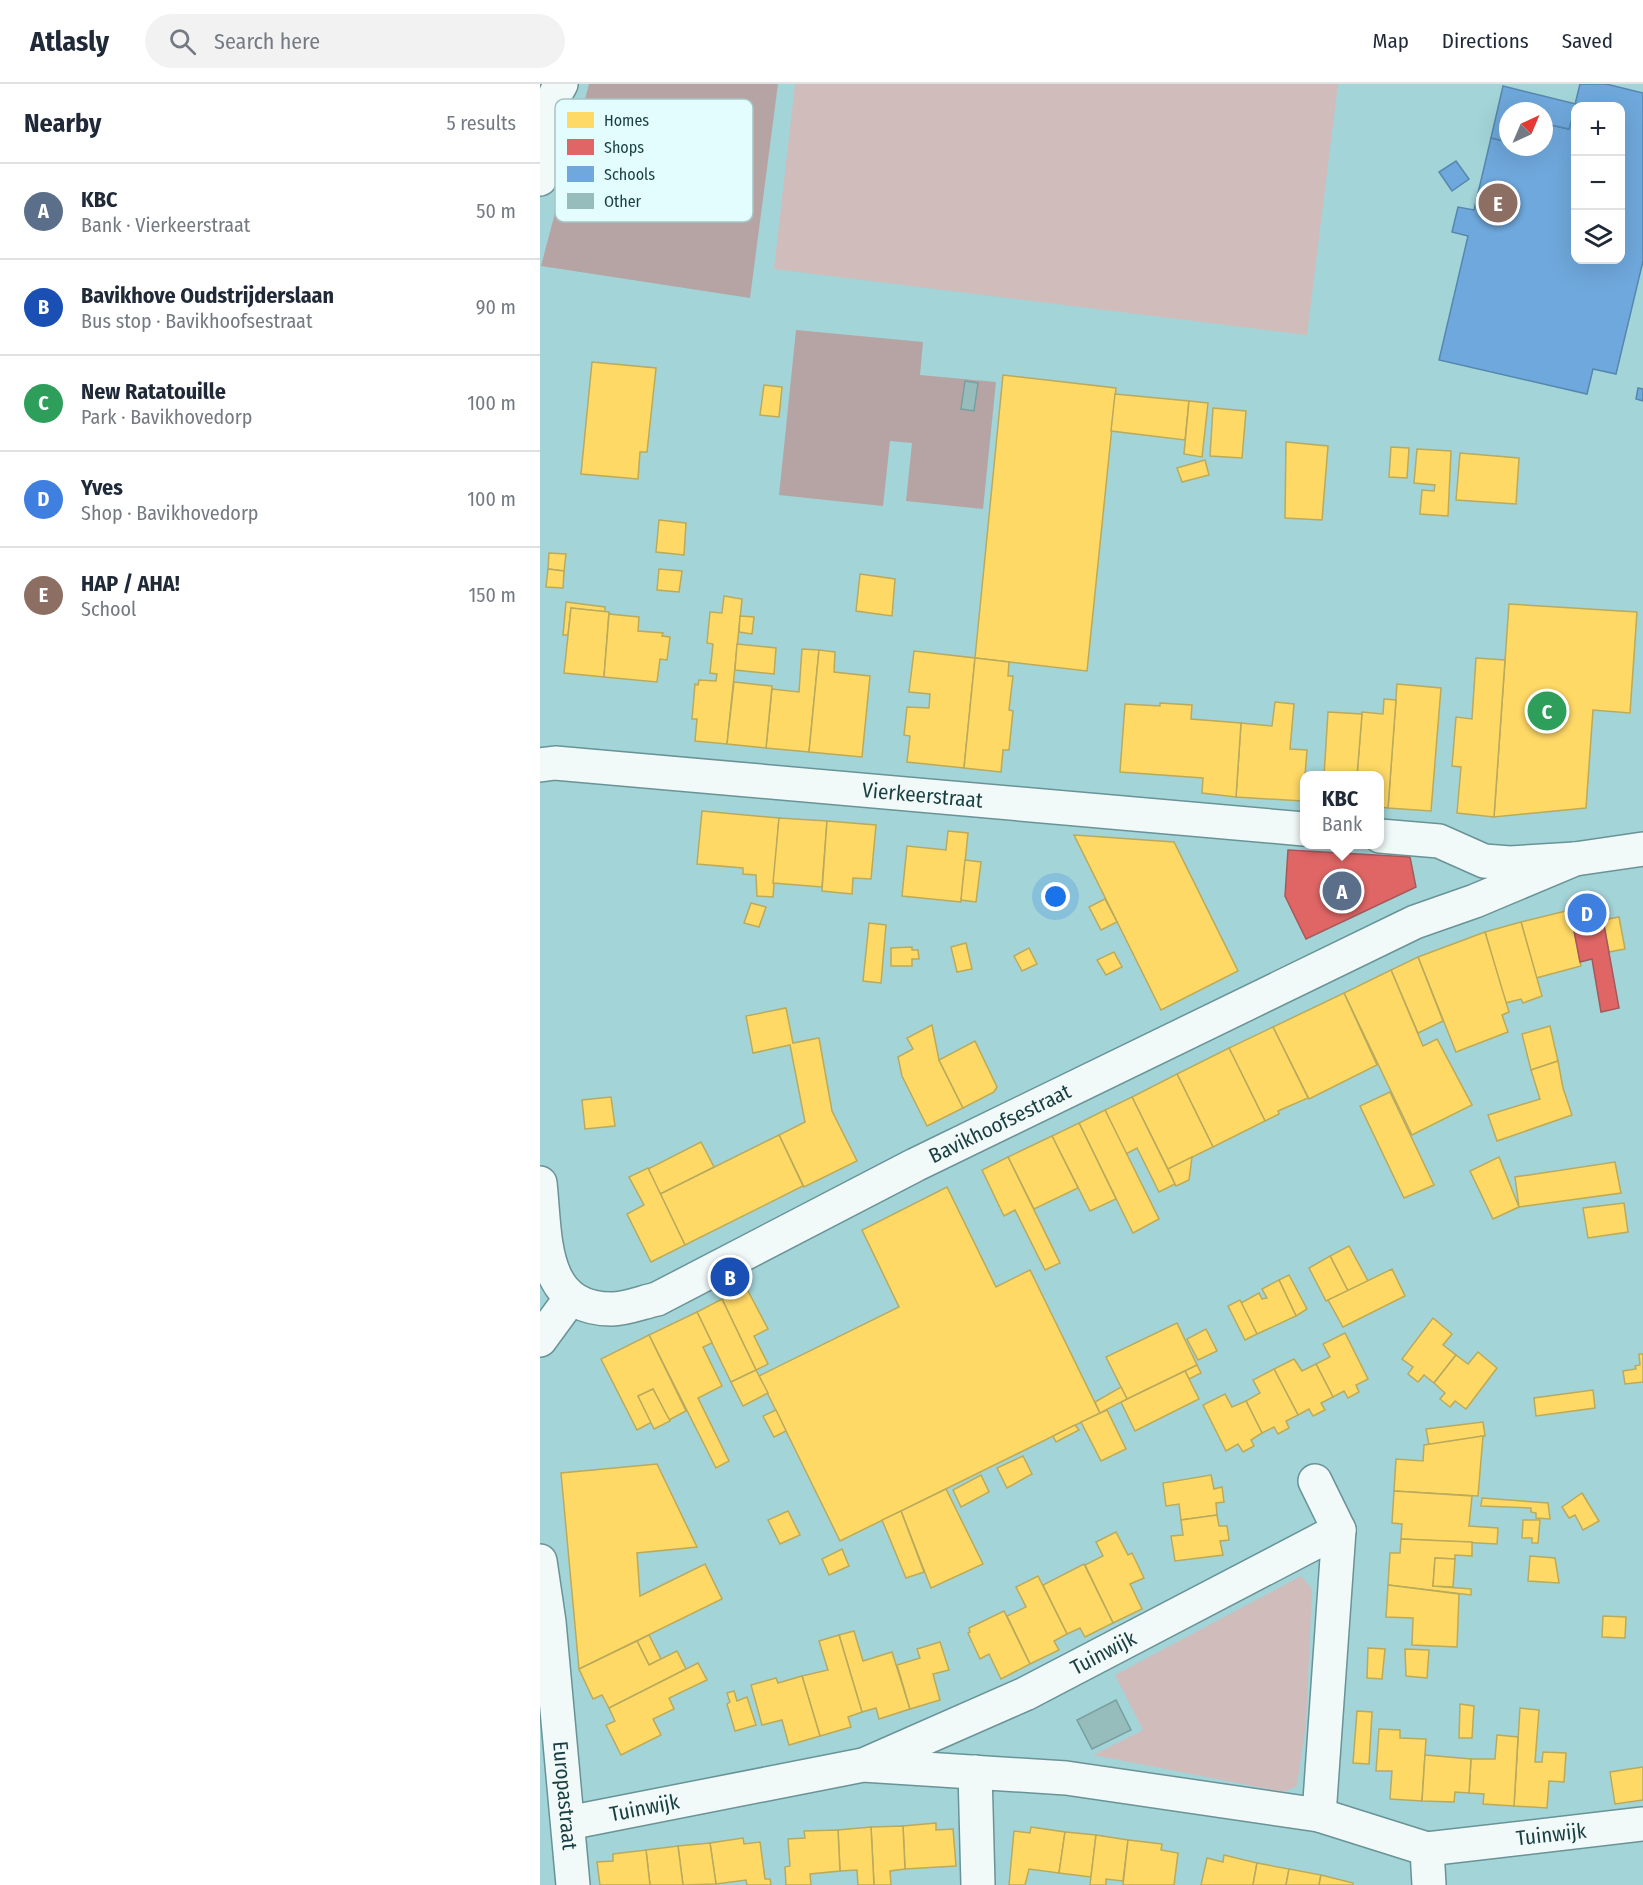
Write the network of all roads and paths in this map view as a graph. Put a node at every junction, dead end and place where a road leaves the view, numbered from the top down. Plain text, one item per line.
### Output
1 (552, 88) edge
2 (540, 179) edge
3 (540, 765) edge
4 (1300, 830) edge
5 (1384, 836) edge
6 (1643, 849) edge
7 (1460, 851) junction
8 (1575, 859) junction
9 (1475, 901) junction
10 (540, 1184) edge
11 (570, 1299) junction
12 (540, 1340) edge
13 (1316, 1481) dead end
14 (1339, 1530) junction
15 (540, 1561) edge
16 (863, 1765) junction
17 (975, 1772) junction
18 (1319, 1815) junction
19 (568, 1822) junction
20 (1643, 1824) edge
21 (1427, 1849) junction
22 (573, 1885) edge
23 (978, 1885) edge
24 (1429, 1885) edge

1 - 2 street
3 - 4 street, Vierkeerstraat
5 - 7 street
6 - 8 street
7 - 8 street
7 - 9 street
8 - 9 street, Bavikhoofsestraat
9 - 11 street, Bavikhoofsestraat
10 - 11 street
11 - 12 street
13 - 14 street
14 - 16 street, Tuinwijk
14 - 18 street
15 - 19 street, Europastraat
16 - 17 street, Tuinwijk
16 - 19 street, Tuinwijk
17 - 18 street, Tuinwijk
17 - 23 street
18 - 21 street, Tuinwijk
19 - 22 street, Europastraat
20 - 21 street, Tuinwijk
21 - 24 street

